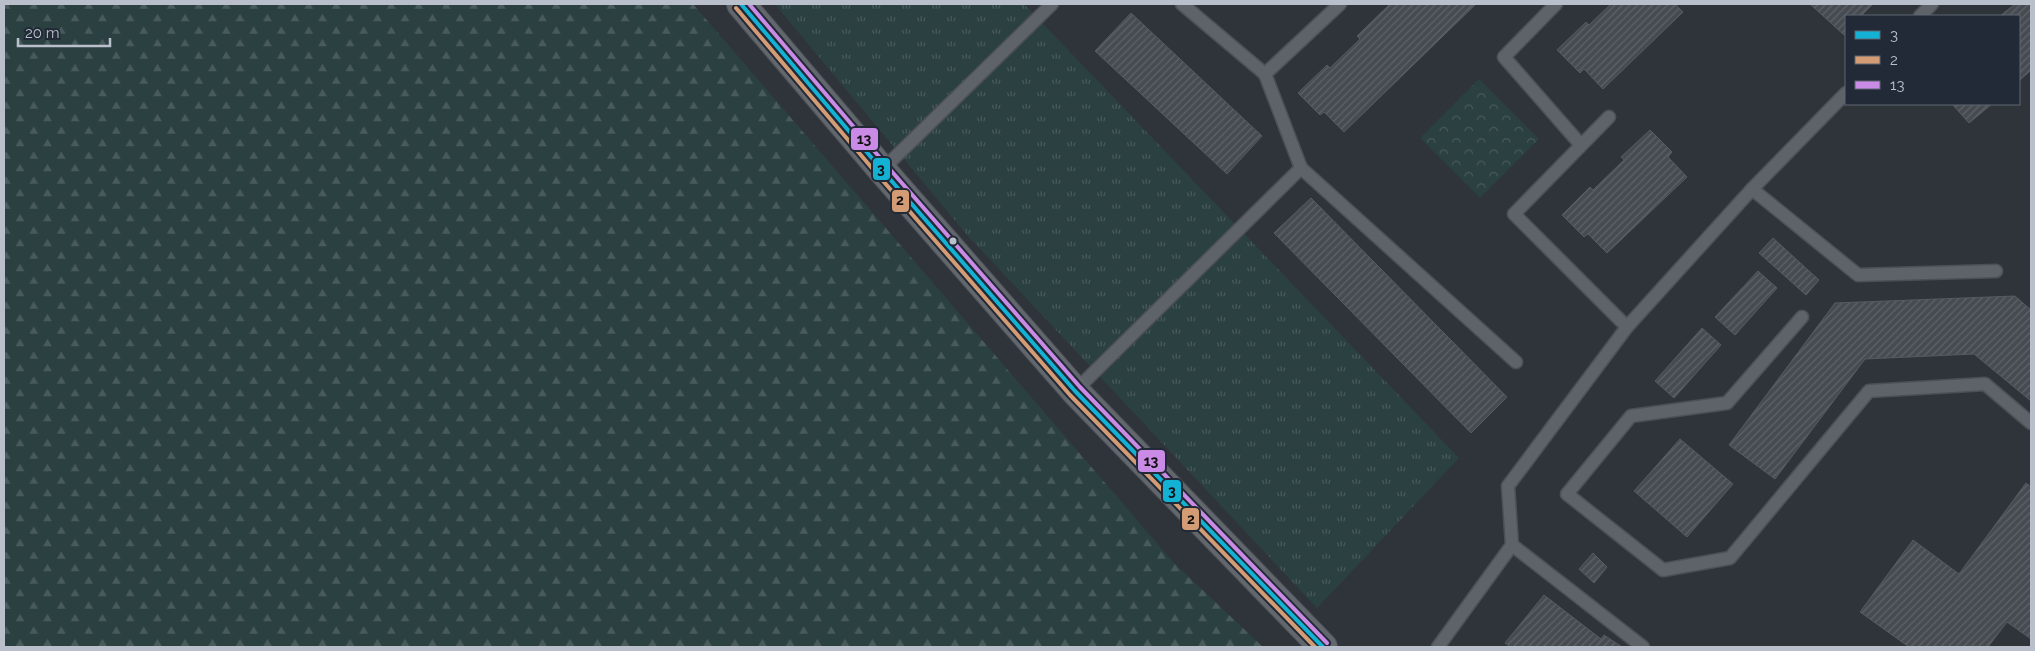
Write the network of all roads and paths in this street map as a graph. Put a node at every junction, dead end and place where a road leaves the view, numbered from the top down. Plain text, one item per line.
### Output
1 (741, 4) edge
2 (1052, 4) edge
3 (1182, 4) edge
4 (1340, 4) edge
5 (1556, 4) edge
6 (1932, 4) edge
7 (1921, 15) edge
8 (1265, 74) junction
9 (1845, 93) edge
10 (1609, 117) dead end
11 (1581, 145) junction
12 (1301, 168) junction
13 (882, 170) junction
14 (1752, 189) junction
15 (1996, 271) dead end
16 (1802, 317) dead end
17 (1627, 327) junction
18 (1516, 362) dead end
19 (1075, 391) junction
20 (2031, 423) edge
21 (1512, 545) junction
22 (1321, 646) edge
23 (1438, 647) edge
24 (1643, 647) edge

1 - 13 street
2 - 13 lane
3 - 8 lane
4 - 8 lane
5 - 11 lane
6 - 7 lane
8 - 12 lane
9 - 14 lane
10 - 11 lane
11 - 17 lane
12 - 18 lane
12 - 19 lane
13 - 19 street
14 - 15 lane
14 - 17 lane
16 - 20 lane
17 - 21 lane
19 - 22 street
21 - 23 lane
21 - 24 lane

